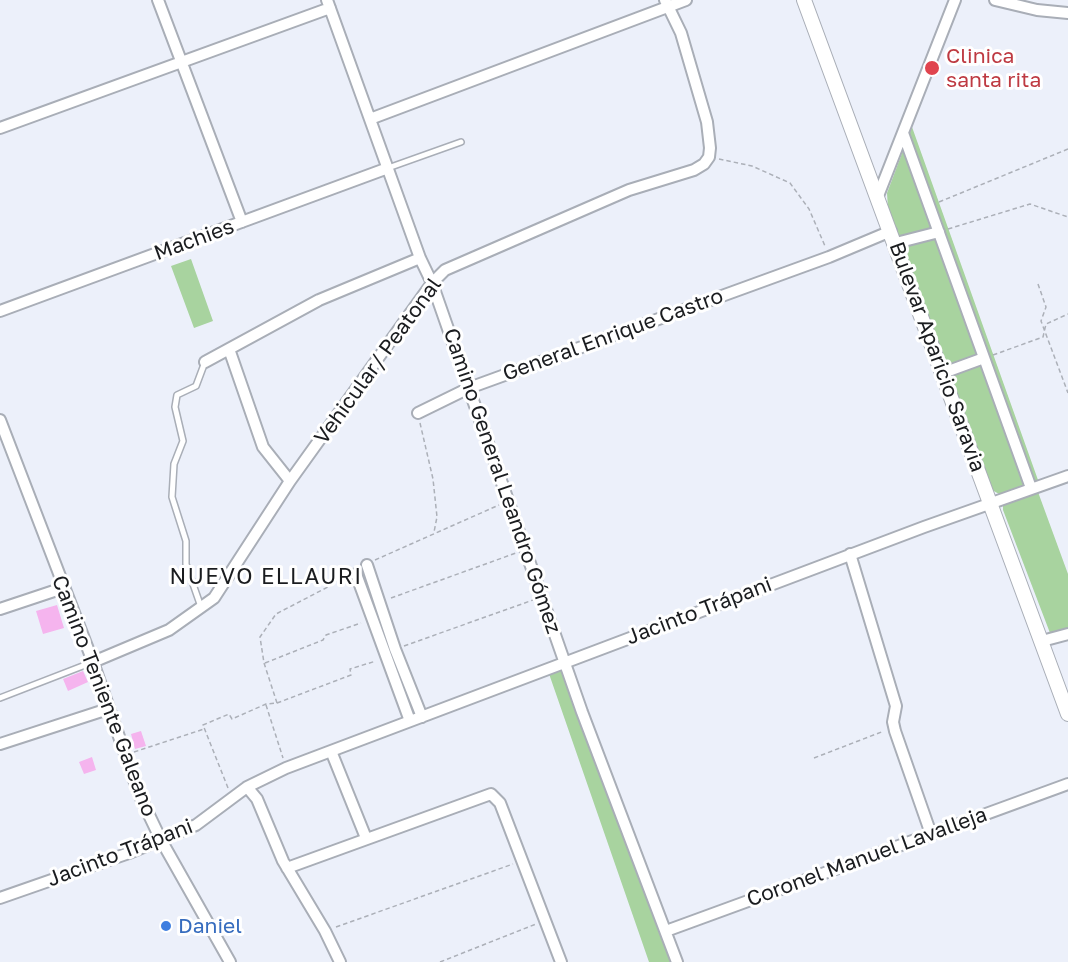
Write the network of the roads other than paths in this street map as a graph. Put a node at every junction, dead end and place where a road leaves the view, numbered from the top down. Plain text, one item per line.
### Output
1 (158, 0) edge
2 (686, 0) edge
3 (804, 0) edge
4 (955, 0) edge
5 (996, 0) edge
6 (667, 3) edge
7 (328, 4) edge
8 (1068, 13) edge
9 (182, 62) junction
10 (370, 119) junction
11 (0, 128) edge
12 (903, 133) junction
13 (461, 142) dead end
14 (388, 168) junction
15 (878, 196) junction
16 (242, 222) junction
17 (939, 232) junction
18 (894, 237) junction
19 (420, 258) junction
20 (432, 283) junction
21 (0, 311) edge
22 (229, 349) junction
23 (984, 358) junction
24 (204, 362) joint
25 (943, 373) junction
26 (469, 388) junction
27 (418, 413) road end
28 (0, 420) edge
29 (1068, 476) edge
30 (291, 481) junction
31 (1030, 488) junction
32 (991, 503) junction
33 (850, 554) junction
34 (367, 565) road end
35 (356, 574) road end
36 (63, 588) junction
37 (379, 603) junction
38 (366, 604) junction
39 (0, 609) edge
40 (202, 609) junction
41 (1068, 634) edge
42 (1042, 641) junction
43 (392, 653) junction
44 (565, 661) junction
45 (93, 662) junction
46 (0, 698) edge
47 (108, 709) junction
48 (1068, 714) edge
49 (422, 717) junction
50 (410, 721) junction
51 (0, 744) edge
52 (331, 751) junction
53 (1068, 784) edge
54 (247, 787) junction
55 (931, 834) junction
56 (366, 838) junction
57 (161, 840) junction
58 (287, 868) junction
59 (0, 898) edge
60 (666, 931) junction
61 (230, 962) edge
62 (340, 962) edge
63 (561, 962) edge
64 (677, 962) edge

1 - 9 street
2 - 6 street
3 - 15 street, Bulevar Aparicio Saravia
4 - 12 street
5 - 8 street
6 - 10 street
6 - 20 street, Vehicular/ Peatonal
7 - 9 street
7 - 10 street, Camino General Leandro Gómez
9 - 11 street
9 - 16 street
10 - 14 street, Camino General Leandro Gómez
12 - 15 street
12 - 17 street, Bulevar Aparicio Saravia
13 - 14 lane
14 - 16 street, Machies
14 - 19 street, Camino General Leandro Gómez
15 - 18 street, Bulevar Aparicio Saravia
16 - 21 street, Machies
17 - 18 street, General Enrique Castro
17 - 23 street, Bulevar Aparicio Saravia
18 - 25 street, Bulevar Aparicio Saravia
18 - 26 street, General Enrique Castro
19 - 20 street, Camino General Leandro Gómez
19 - 22 street, Vehicular/ Peatonal
20 - 26 street, Camino General Leandro Gómez
20 - 30 street, Vehicular/ Peatonal
22 - 24 street, Vehicular/ Peatonal
22 - 30 street
23 - 25 street
23 - 31 street, Bulevar Aparicio Saravia
24 - 40 lane
25 - 32 street, Bulevar Aparicio Saravia
26 - 27 street, General Enrique Castro
26 - 44 street, Camino General Leandro Gómez
28 - 36 street, Camino Teniente Galeano
29 - 31 street, Jacinto Trápani
30 - 40 street, Vehicular/ Peatonal
31 - 32 street, Jacinto Trápani
32 - 33 street, Jacinto Trápani
32 - 42 street, Bulevar Aparicio Saravia
33 - 44 street, Jacinto Trápani
33 - 55 street
34 - 37 street
35 - 38 street
36 - 39 street
36 - 45 street, Camino Teniente Galeano
37 - 38 street
37 - 43 street
38 - 43 street
40 - 45 street, Vehicular/ Peatonal
41 - 42 street
42 - 48 street, Bulevar Aparicio Saravia
43 - 49 street
43 - 50 street
44 - 49 street, Jacinto Trápani
44 - 60 street, Camino General Leandro Gómez
45 - 46 lane
45 - 47 street, Camino Teniente Galeano
47 - 51 street
47 - 57 street, Camino Teniente Galeano
49 - 50 street, Jacinto Trápani
50 - 52 street, Jacinto Trápani
52 - 54 street, Jacinto Trápani
52 - 56 street
53 - 55 street, Coronel Manuel Lavalleja
54 - 57 street, Jacinto Trápani
54 - 58 street
55 - 60 street, Coronel Manuel Lavalleja
56 - 58 street
56 - 63 street
57 - 59 street, Jacinto Trápani
57 - 61 street, Camino Teniente Galeano
58 - 62 street
60 - 64 street, Camino General Leandro Gómez

